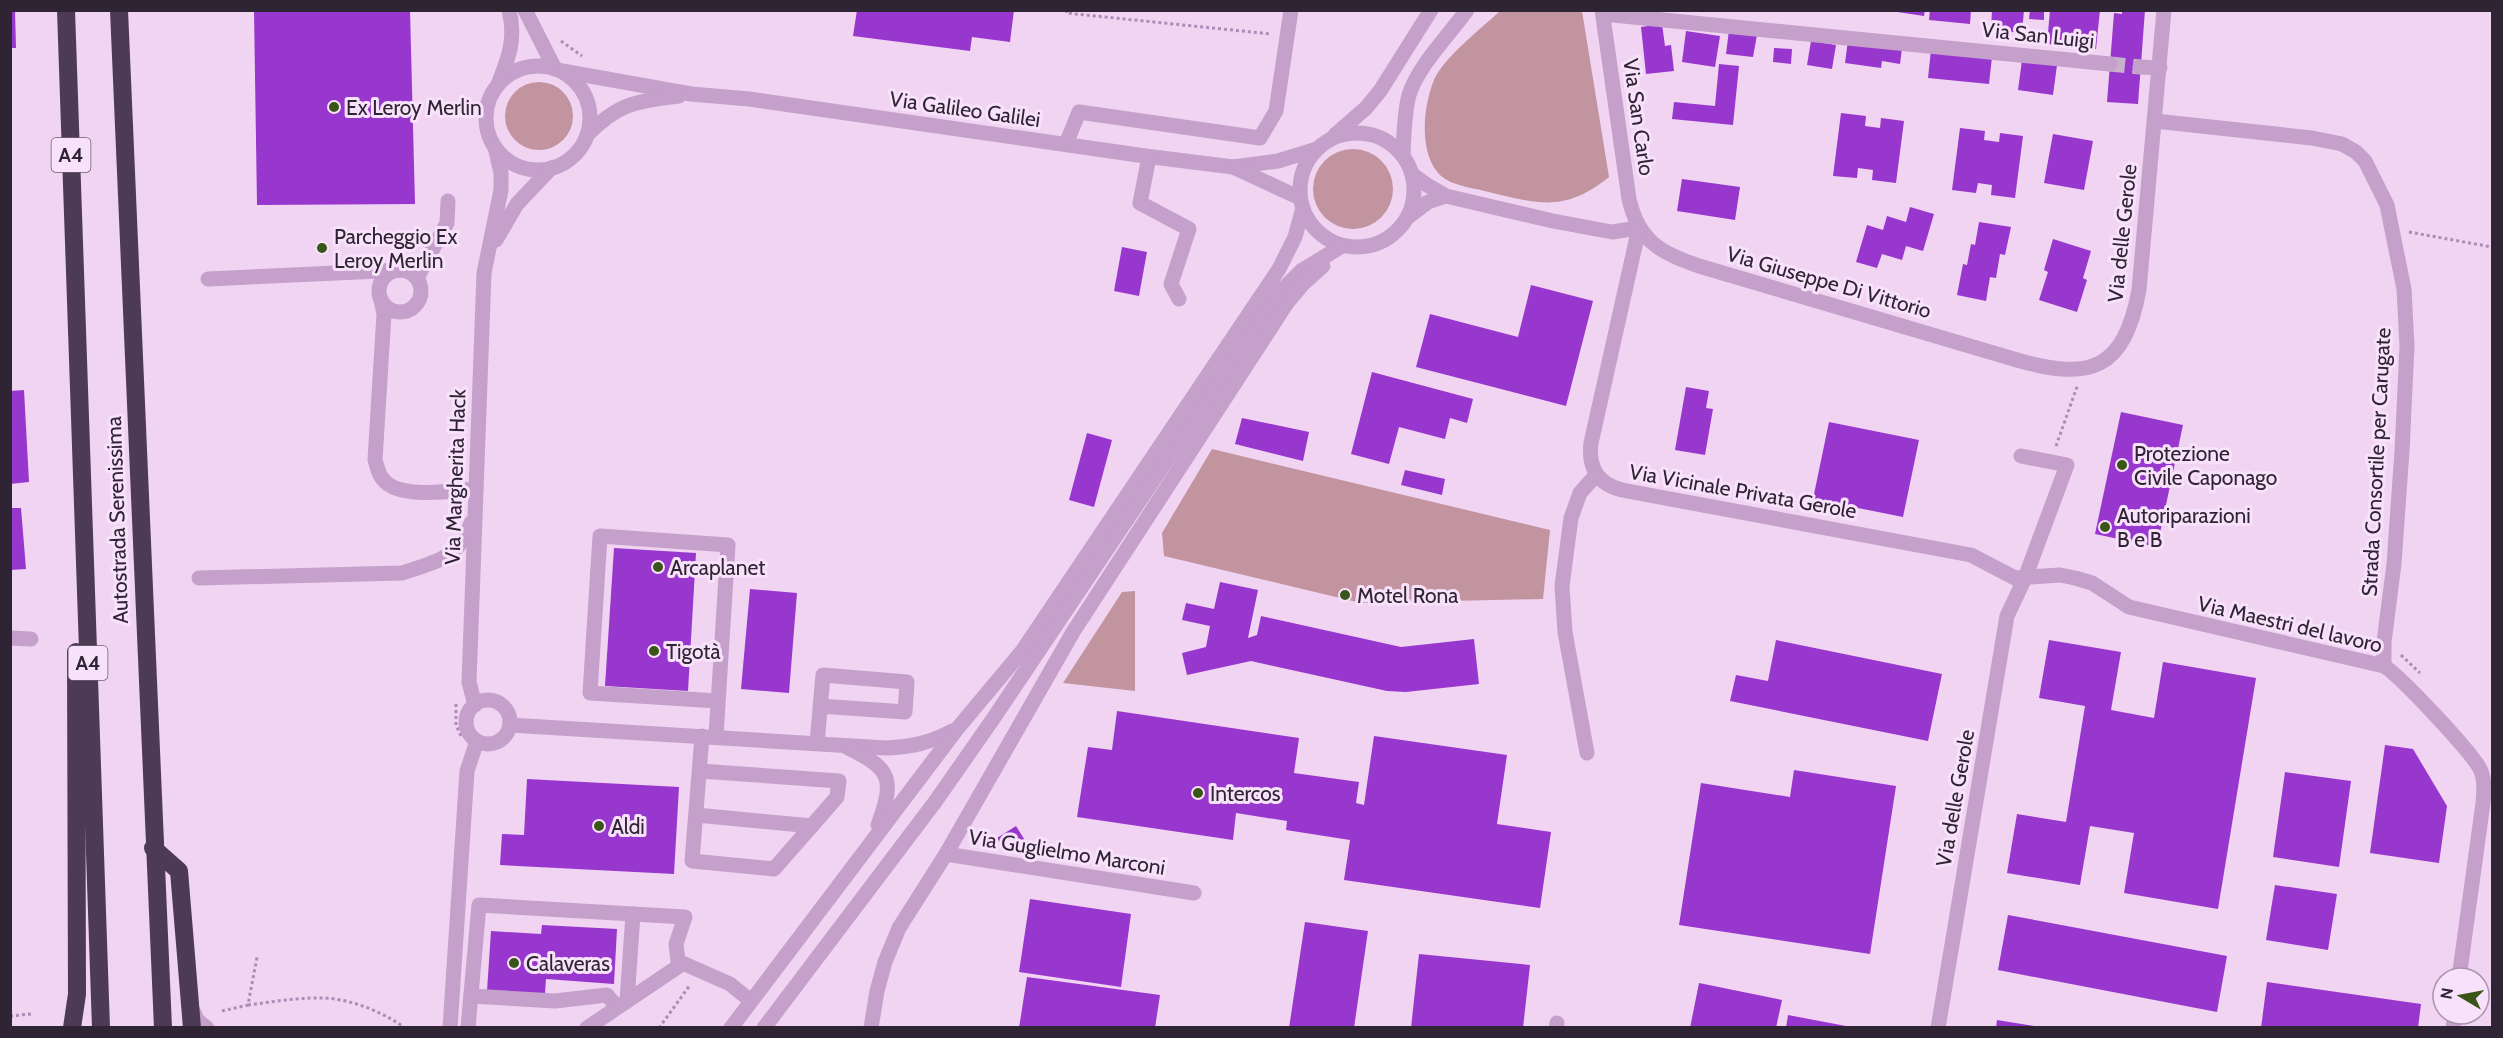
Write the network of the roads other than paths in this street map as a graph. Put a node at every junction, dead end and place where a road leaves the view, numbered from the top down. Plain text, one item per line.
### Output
1 (66, 10) edge
2 (119, 10) edge
3 (509, 10) edge
4 (525, 10) edge
5 (1291, 10) edge
6 (1431, 10) edge
7 (1467, 10) edge
8 (1476, 10) edge
9 (2164, 10) edge
10 (1602, 12) edge
11 (1450, 33) junction
12 (2110, 64) tunnel mouth
13 (2140, 67) tunnel mouth
14 (2160, 68) junction
15 (558, 70) junction
16 (498, 84) junction
17 (691, 94) junction
18 (2155, 121) junction
19 (587, 135) junction
20 (1330, 139) junction
21 (1066, 144) junction
22 (495, 147) junction
23 (1317, 149) junction
24 (1403, 155) junction
25 (1149, 157) junction
26 (1233, 167) junction
27 (551, 168) junction
28 (1412, 174) junction
29 (1446, 196) junction
30 (448, 201) dead end
31 (1301, 203) junction
32 (1408, 218) junction
33 (1640, 228) junction
34 (1347, 247) junction
35 (490, 250) junction
36 (363, 270) junction
37 (402, 270) junction
38 (417, 278) junction
39 (208, 279) dead end
40 (380, 297) junction
41 (75, 299) junction
42 (1179, 299) dead end
43 (406, 312) junction
44 (384, 328) junction
45 (2017, 360) joint
46 (2021, 456) dead end
47 (1596, 475) junction
48 (476, 489) junction
49 (475, 512) junction
50 (199, 578) dead end
51 (2025, 578) junction
52 (10, 638) edge
53 (31, 639) dead end
54 (2384, 666) junction
55 (718, 701) junction
56 (475, 705) junction
57 (820, 706) junction
58 (510, 725) junction
59 (957, 729) junction
60 (709, 736) junction
61 (477, 741) junction
62 (818, 743) junction
63 (840, 744) junction
64 (1587, 753) dead end
65 (700, 771) junction
66 (696, 815) junction
67 (812, 826) junction
68 (874, 838) junction
69 (153, 848) junction
70 (946, 854) junction
71 (1194, 893) dead end
72 (633, 914) junction
73 (682, 964) junction
74 (2462, 966) edge
75 (77, 994) junction
76 (471, 996) junction
77 (751, 1001) junction
78 (189, 1003) junction
79 (622, 1004) junction
80 (65, 1028) edge
81 (72, 1028) edge
82 (101, 1028) edge
83 (163, 1028) edge
84 (192, 1028) edge
85 (207, 1028) edge
86 (450, 1028) edge
87 (468, 1028) edge
88 (587, 1028) edge
89 (731, 1028) edge
90 (764, 1028) edge
91 (872, 1028) edge
92 (1938, 1028) edge

1 - 41 highway, Autostrada Serenissima / A4
2 - 69 highway, Autostrada Serenissima
3 - 16 street
4 - 15 street
5 - 21 street
6 - 20 street
7 - 11 street
8 - 11 street
9 - 14 street, Via delle Gerole
10 - 12 street, Via San Luigi
10 - 33 street, Via San Carlo
11 - 24 street
13 - 14 street
14 - 18 street, Via delle Gerole
15 - 16 street
15 - 17 street, Via Galileo Galilei
15 - 19 street
16 - 22 street
17 - 19 street, Via Galileo Galilei
17 - 21 street, Via Galileo Galilei
18 - 45 street, Via delle Gerole
18 - 54 street, Strada Consortile per Carugate
19 - 27 street
20 - 23 street
20 - 24 street
21 - 25 street, Via Galileo Galilei
22 - 27 street
22 - 35 street, Via Margherita Hack
23 - 26 street, Via Galileo Galilei
23 - 31 street
24 - 28 street
25 - 26 street, Via Galileo Galilei
25 - 42 street
26 - 31 street, Via Galileo Galilei
27 - 35 street, Via Margherita Hack
28 - 29 street
28 - 32 street
29 - 32 street
29 - 33 street
30 - 38 street
31 - 34 street
31 - 59 street
32 - 34 street
33 - 45 street, Via Giuseppe Di Vittorio
33 - 47 street
34 - 70 street
34 - 90 street
35 - 48 street, Via Margherita Hack
36 - 37 street
36 - 39 street
36 - 40 street
37 - 38 street
37 - 40 street
38 - 43 street
40 - 43 street
40 - 44 street
41 - 75 highway
41 - 82 highway, Autostrada Serenissima / A4
43 - 44 street
44 - 48 street
46 - 51 street, Via delle Gerole
47 - 51 street, Via Vicinale Privata Gerole
47 - 64 street
48 - 49 street, Via Margherita Hack
49 - 50 street
49 - 56 street, Via Margherita Hack
51 - 54 street, Via Maestri del lavoro
51 - 92 street, Via delle Gerole
52 - 53 street
54 - 74 street, Via Maestri del lavoro
55 - 55 street
55 - 60 street
56 - 58 street
56 - 61 street
57 - 57 street
57 - 62 street
58 - 60 street
58 - 61 street
59 - 63 street
59 - 68 street
60 - 62 street
60 - 65 street
61 - 86 street
62 - 63 street
63 - 68 street
65 - 66 street
65 - 67 street
66 - 67 street
66 - 67 street
68 - 77 street
69 - 78 highway
69 - 83 highway, Autostrada Serenissima
70 - 71 street, Via Guglielmo Marconi
70 - 91 street, Via Guglielmo Marconi
72 - 73 street
72 - 76 street
72 - 79 street
73 - 77 street
73 - 79 street
75 - 80 highway
75 - 81 highway
76 - 79 street
76 - 87 street
77 - 89 street
78 - 84 highway
78 - 85 street
79 - 88 street

